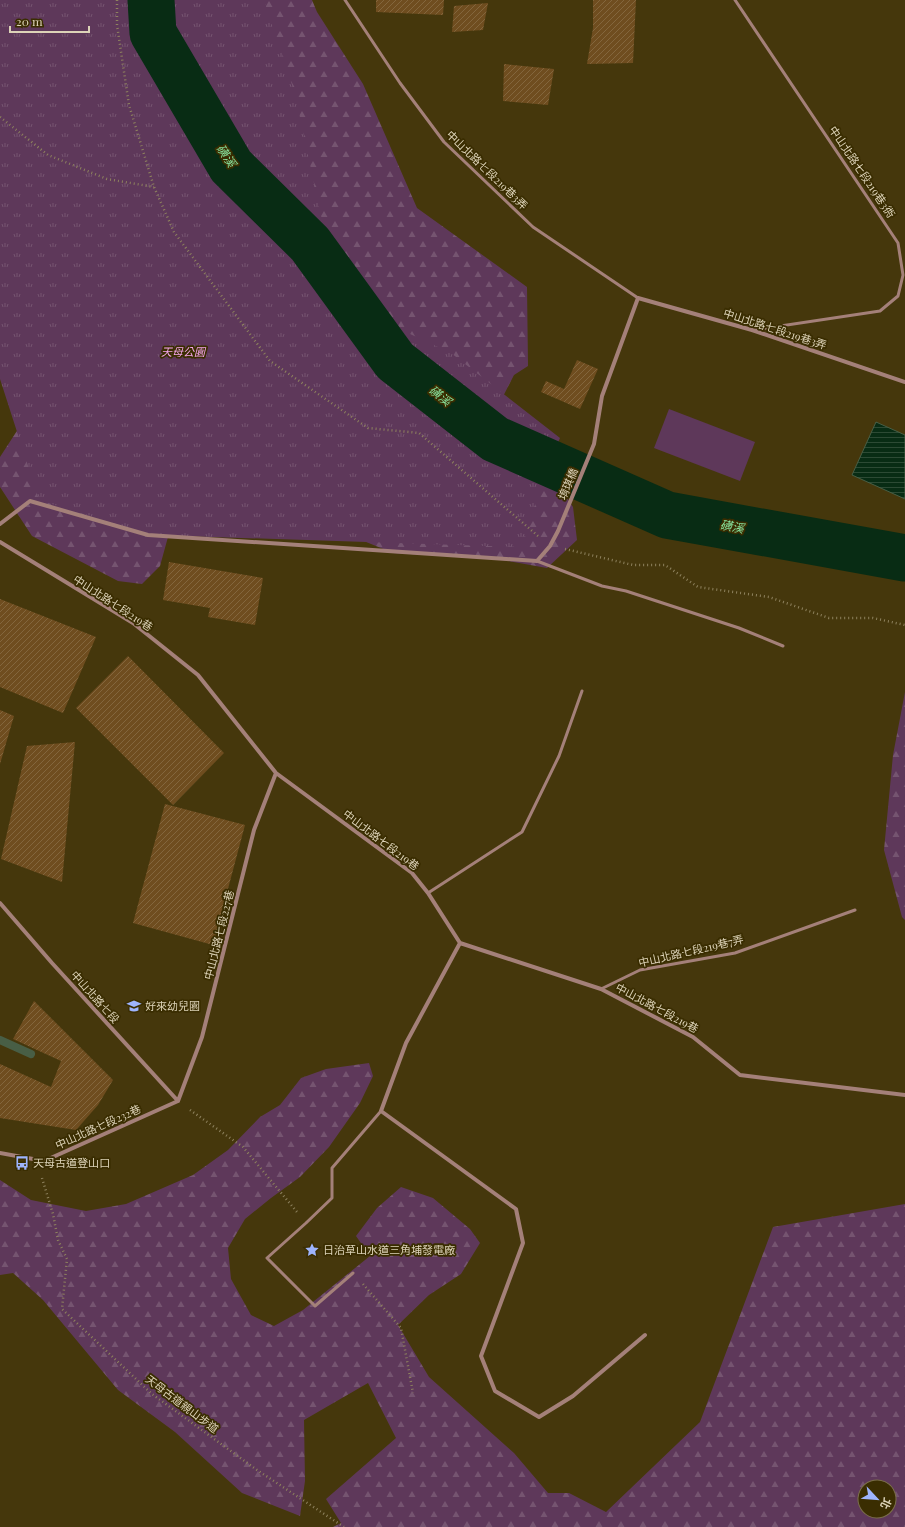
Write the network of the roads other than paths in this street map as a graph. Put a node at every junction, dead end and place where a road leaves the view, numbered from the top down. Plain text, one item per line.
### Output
1 (345, 0) edge
2 (735, 0) edge
3 (638, 298) junction
4 (752, 330) junction
5 (905, 382) edge
6 (0, 524) edge
7 (0, 542) edge
8 (537, 561) junction
9 (783, 646) dead end
10 (582, 691) dead end
11 (276, 773) junction
12 (428, 893) junction
13 (0, 903) edge
14 (854, 910) dead end
15 (460, 942) junction
16 (601, 989) junction
17 (905, 1096) edge
18 (178, 1101) junction
19 (381, 1110) junction
20 (0, 1153) edge
21 (353, 1273) road end
22 (645, 1335) dead end

1 - 3 lane, 中山北路七段219巷3弄
2 - 4 lane, 中山北路七段219巷3衖
3 - 4 street, 中山北路七段219巷3弄
3 - 8 street, 堉琪橋
4 - 5 street, 中山北路七段219巷3弄
6 - 8 street
7 - 11 street, 中山北路七段219巷
8 - 9 lane
10 - 12 lane
11 - 12 street, 中山北路七段219巷
11 - 18 street, 中山北路七段227巷
12 - 15 street, 中山北路七段219巷
13 - 18 street, 中山北路七段
14 - 16 lane, 中山北路七段219巷7弄
15 - 16 street, 中山北路七段219巷
15 - 19 street
16 - 17 street, 中山北路七段219巷
18 - 20 street, 中山北路七段232巷
19 - 21 lane
19 - 22 street

